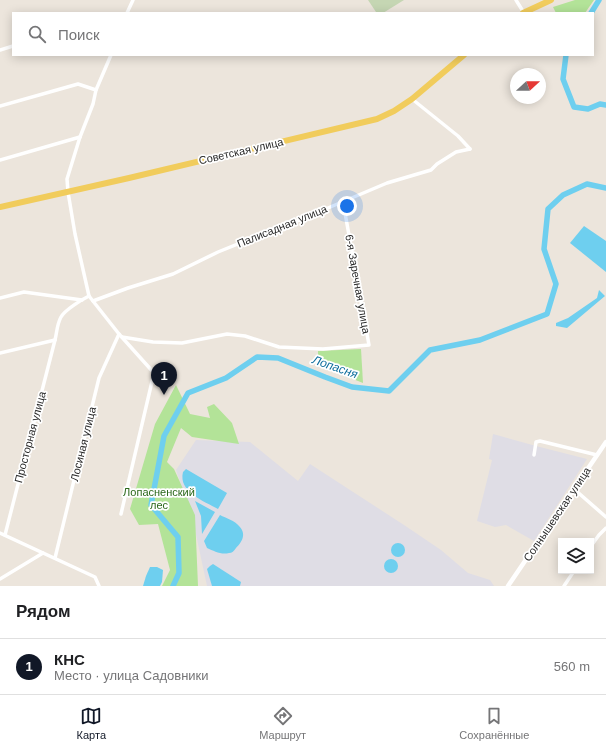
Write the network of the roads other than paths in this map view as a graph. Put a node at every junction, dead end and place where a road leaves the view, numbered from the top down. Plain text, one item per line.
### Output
1 (133, 0) edge
2 (516, 0) edge
3 (551, 0) edge
4 (127, 12) edge
5 (523, 12) edge
6 (526, 12) edge
7 (12, 46) edge
8 (0, 50) edge
9 (111, 56) edge
10 (463, 56) edge
11 (96, 90) junction
12 (412, 99) junction
13 (0, 106) edge
14 (80, 137) junction
15 (0, 160) edge
16 (68, 192) junction
17 (343, 202) junction
18 (0, 207) edge
19 (89, 296) junction
20 (0, 298) edge
21 (82, 300) junction
22 (93, 301) junction
23 (119, 334) junction
24 (122, 337) junction
25 (55, 340) junction
26 (0, 353) edge
27 (606, 442) edge
28 (534, 454) dead end
29 (598, 455) junction
30 (574, 489) junction
31 (121, 514) dead end
32 (606, 517) edge
33 (606, 528) edge
34 (0, 533) edge
35 (5, 535) junction
36 (594, 542) edge
37 (42, 553) junction
38 (55, 558) junction
39 (572, 574) edge
40 (0, 578) edge
41 (99, 586) edge
42 (508, 586) edge
43 (564, 586) edge

1 - 4 street
2 - 5 street
3 - 6 main road
7 - 8 street
9 - 11 street
10 - 12 main road, Советская улица
11 - 13 street
11 - 14 street
12 - 16 main road, Советская улица
12 - 17 street, Палисадная улица
14 - 15 street
14 - 16 street
16 - 18 main road, Советская улица
16 - 19 street
17 - 22 street, Палисадная улица
17 - 24 street, 6-я Заречная улица
19 - 21 street, Просторная улица
19 - 22 street
20 - 21 street
21 - 25 street, Просторная улица
22 - 23 street
23 - 24 street
23 - 38 street, Лосиная улица
24 - 31 street
25 - 26 street
25 - 35 street, Просторная улица
27 - 29 street, Солнышевская улица
28 - 29 street
29 - 30 street, Солнышевская улица
30 - 32 street
30 - 42 street, Солнышевская улица
33 - 36 street
34 - 35 street
35 - 37 street
37 - 38 street
37 - 40 street
38 - 41 street
39 - 43 street

